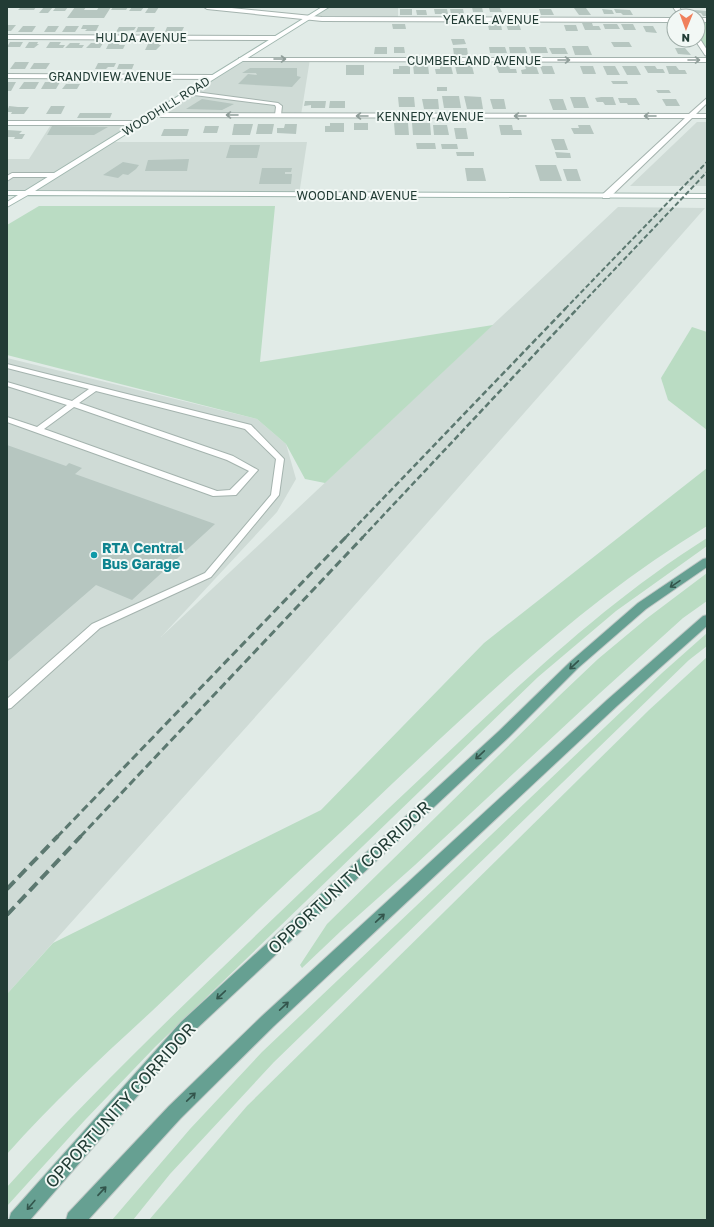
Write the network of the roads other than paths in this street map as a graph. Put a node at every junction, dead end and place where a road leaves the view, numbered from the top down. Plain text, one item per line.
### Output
1 (207, 7) edge
2 (326, 7) edge
3 (233, 8) edge
4 (308, 18) junction
5 (666, 20) edge
6 (7, 37) edge
7 (275, 38) junction
8 (241, 59) junction
9 (707, 60) edge
10 (7, 76) edge
11 (213, 77) junction
12 (188, 93) junction
13 (707, 100) edge
14 (153, 115) junction
15 (278, 115) junction
16 (689, 116) junction
17 (707, 116) edge
18 (7, 122) edge
19 (139, 123) junction
20 (54, 176) junction
21 (7, 179) edge
22 (7, 194) edge
23 (25, 194) junction
24 (606, 196) junction
25 (707, 196) edge
26 (7, 205) edge
27 (7, 366) edge
28 (7, 384) edge
29 (95, 388) junction
30 (73, 404) junction
31 (7, 419) edge
32 (38, 430) junction
33 (707, 562) edge
34 (707, 619) edge
35 (7, 705) edge
36 (18, 1220) edge
37 (75, 1220) edge

1 - 3 street, YEAKEL AVENUE
2 - 4 street, WOODHILL ROAD
3 - 4 street, YEAKEL AVENUE
4 - 5 street, YEAKEL AVENUE
4 - 7 street, WOODHILL ROAD
6 - 7 street, HULDA AVENUE
7 - 8 street, WOODHILL ROAD
8 -> 9 street, CUMBERLAND AVENUE
8 - 11 street, WOODHILL ROAD
10 - 11 street, GRANDVIEW AVENUE
11 - 12 street, WOODHILL ROAD
12 - 14 street, WOODHILL ROAD
12 - 15 lane
13 - 16 street
15 -> 14 street, KENNEDY AVENUE
14 - 19 street, WOODHILL ROAD
16 -> 15 street, KENNEDY AVENUE
16 - 17 street, KENNEDY AVENUE
16 - 24 street
18 - 19 street
19 - 20 street, WOODHILL ROAD
20 - 21 lane
20 - 23 street, WOODHILL ROAD
22 - 23 street, WOODLAND AVENUE
23 - 24 street, WOODLAND AVENUE
23 - 26 street, WOODHILL ROAD
24 - 25 street, WOODLAND AVENUE
27 - 29 lane
28 - 30 lane
29 - 30 lane
29 - 35 lane
30 - 32 lane
30 - 32 lane
31 - 32 lane
33 -> 36 main road, OPPORTUNITY CORRIDOR
37 -> 34 main road

